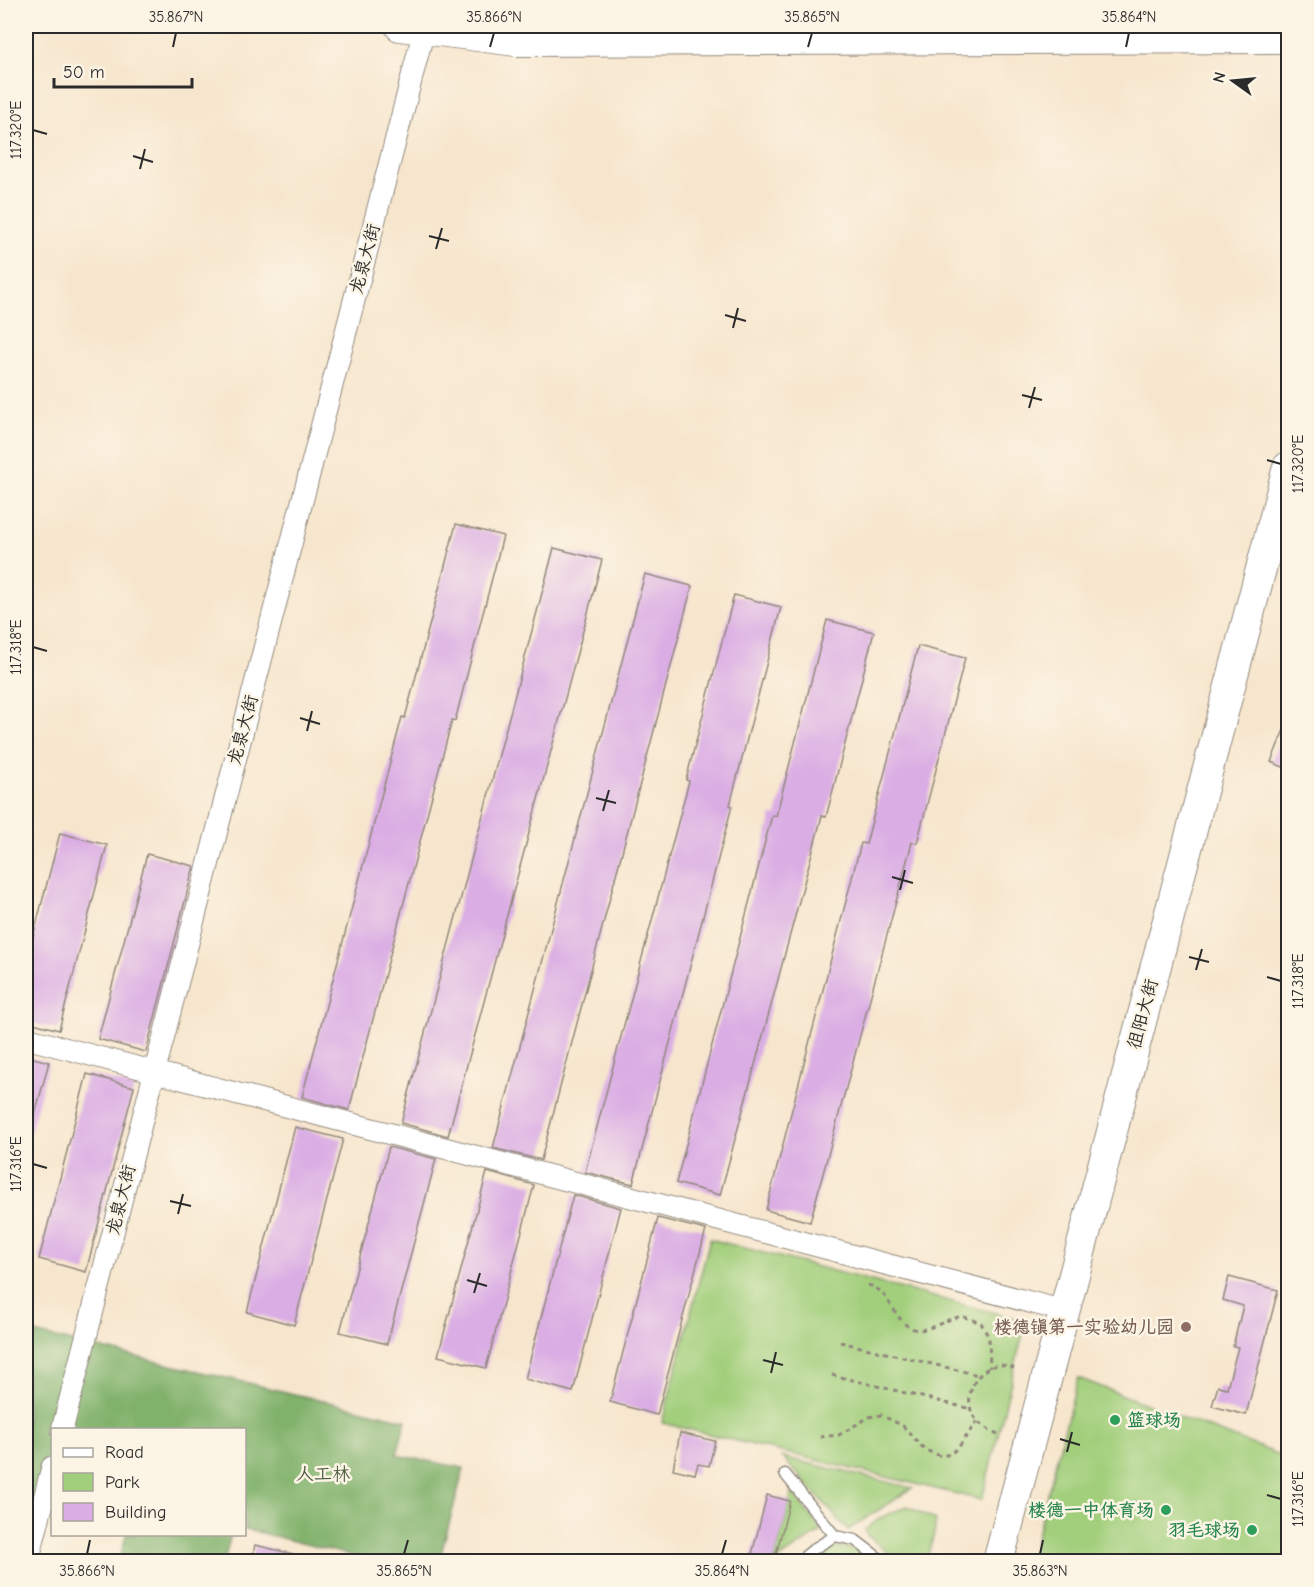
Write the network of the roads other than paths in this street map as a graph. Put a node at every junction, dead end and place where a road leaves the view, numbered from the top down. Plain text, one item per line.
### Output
1 (412, 28) edge
2 (1288, 38) edge
3 (1288, 467) edge
4 (26, 1038) edge
5 (154, 1073) junction
6 (1064, 1311) junction
7 (63, 1428) edge
8 (51, 1471) edge
9 (785, 1474) dead end
10 (835, 1536) junction
11 (28, 1562) edge
12 (798, 1562) edge
13 (884, 1562) edge
14 (998, 1562) edge

1 - 2 street
1 - 5 street, 龙泉大街
3 - 6 street, 徂阳大街
4 - 5 street
5 - 6 street
5 - 7 street, 龙泉大街
6 - 14 street, 徂阳大街
8 - 11 street
9 - 10 lane
10 - 12 lane
10 - 13 lane

